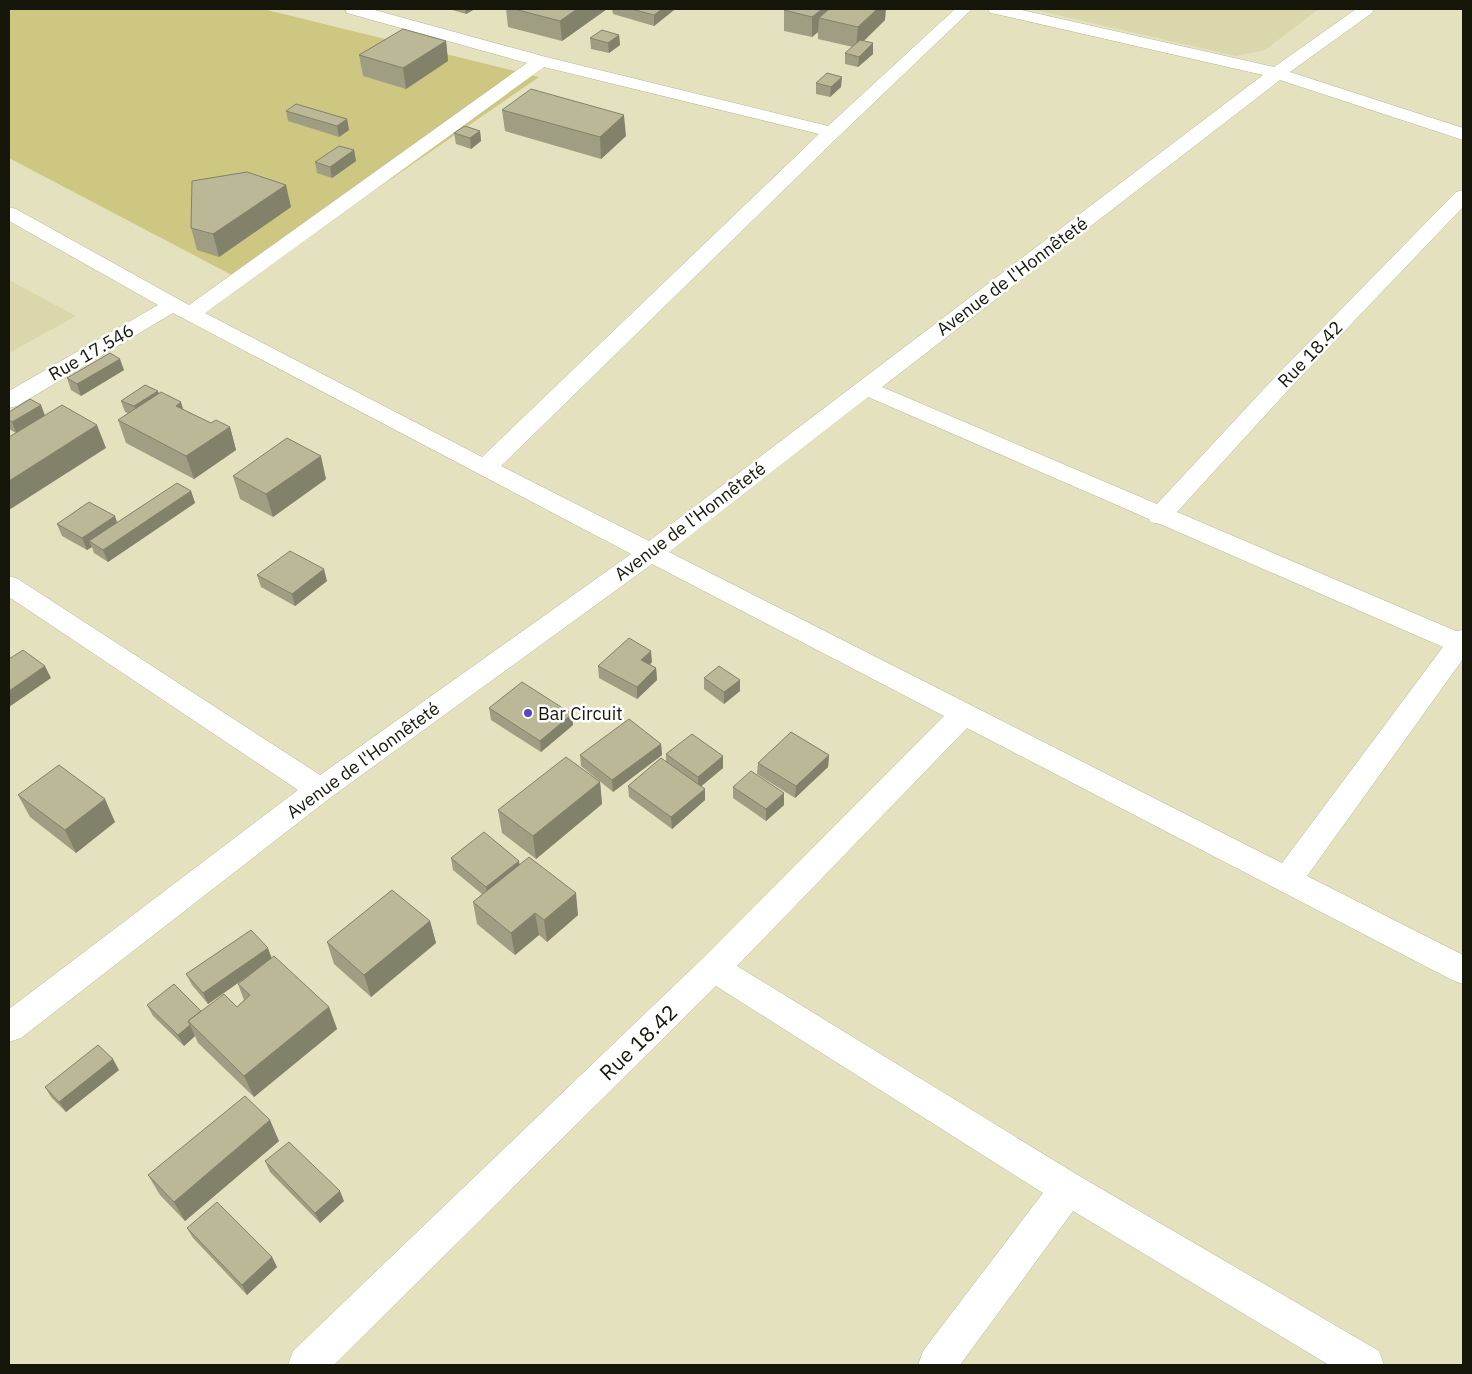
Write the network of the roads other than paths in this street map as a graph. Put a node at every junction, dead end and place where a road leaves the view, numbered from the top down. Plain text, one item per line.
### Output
1 (353, 9) edge
2 (964, 9) edge
3 (996, 9) edge
4 (1366, 9) edge
5 (541, 61) junction
6 (1277, 73) junction
7 (832, 132) junction
8 (1463, 134) edge
9 (1460, 203) edge
10 (9, 213) edge
11 (182, 309) junction
12 (866, 388) junction
13 (9, 401) edge
14 (485, 468) junction
15 (1159, 516) junction
16 (650, 552) junction
17 (9, 585) edge
18 (1462, 642) edge
19 (964, 714) junction
20 (320, 790) junction
21 (1287, 880) junction
22 (714, 968) junction
23 (1463, 970) edge
24 (9, 1028) edge
25 (1068, 1189) junction
26 (307, 1365) edge
27 (937, 1365) edge
28 (1366, 1365) edge

1 - 5 street
2 - 7 street
3 - 6 street
4 - 6 street, Avenue de l'Honnêteté
5 - 7 street
5 - 11 street, Rue 17.546
6 - 8 street
6 - 12 street, Avenue de l'Honnêteté
7 - 14 street
9 - 15 street, Rue 18.42
10 - 11 street
11 - 13 street, Rue 17.546
11 - 14 street
12 - 15 street
12 - 16 street, Avenue de l'Honnêteté
14 - 16 street
15 - 18 street
16 - 19 street
16 - 20 street, Avenue de l'Honnêteté
17 - 20 street
18 - 21 street
19 - 21 street
19 - 22 street, Rue 18.42
20 - 24 street, Avenue de l'Honnêteté
21 - 23 street
22 - 25 street
22 - 26 street, Rue 18.42
25 - 27 street
25 - 28 street

